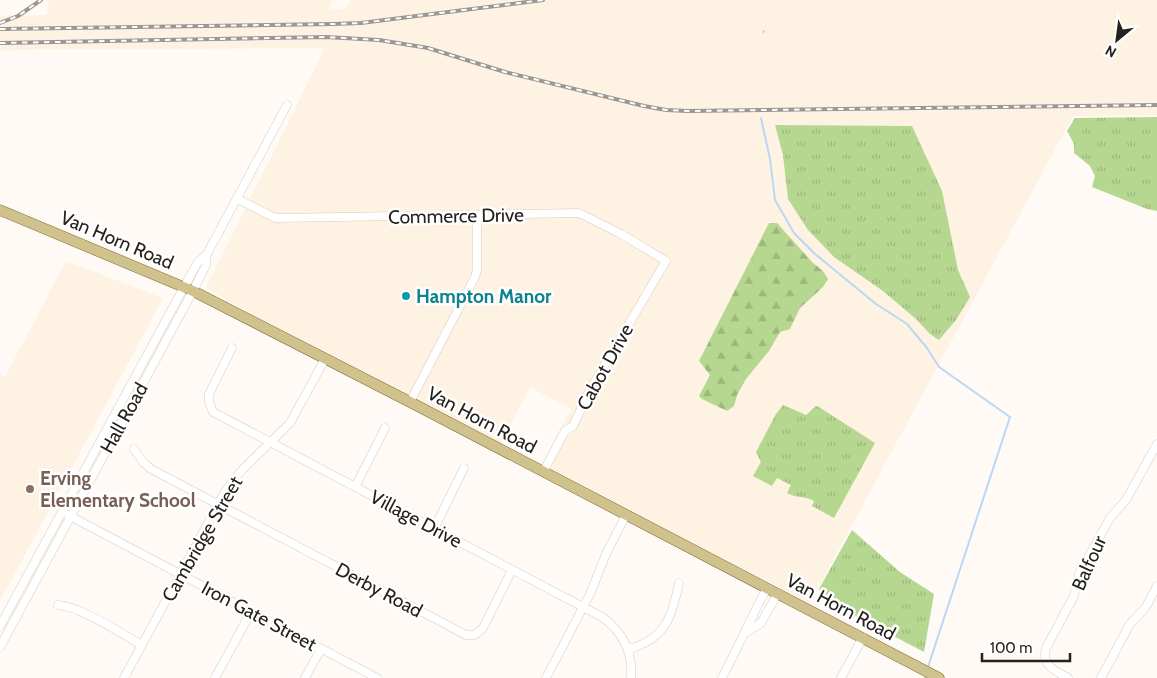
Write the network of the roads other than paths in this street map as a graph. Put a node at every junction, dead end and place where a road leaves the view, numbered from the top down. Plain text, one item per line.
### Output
1 (287, 105) dead end
2 (238, 199) junction
3 (0, 210) edge
4 (477, 216) junction
5 (666, 261) joint
6 (188, 289) junction
7 (232, 348) dead end
8 (325, 359) junction
9 (410, 402) junction
10 (384, 428) dead end
11 (271, 443) junction
12 (1157, 444) edge
13 (134, 449) dead end
14 (86, 468) junction
15 (464, 468) dead end
16 (543, 472) junction
17 (94, 473) junction
18 (355, 487) junction
19 (218, 505) junction
20 (62, 512) junction
21 (626, 514) junction
22 (71, 517) junction
23 (434, 529) junction
24 (512, 570) junction
25 (180, 575) junction
26 (679, 583) dead end
27 (1157, 586) edge
28 (767, 588) junction
29 (778, 593) junction
30 (58, 605) dead end
31 (583, 607) junction
32 (251, 612) junction
33 (0, 627) edge
34 (8, 632) junction
35 (745, 633) junction
36 (863, 637) junction
37 (142, 645) junction
38 (0, 647) edge
39 (321, 649) junction
40 (628, 649) junction
41 (124, 678) edge
42 (215, 678) edge
43 (305, 678) edge
44 (377, 678) edge
45 (546, 678) edge
46 (631, 678) edge
47 (722, 678) edge
48 (841, 678) edge
49 (939, 678) edge
50 (1068, 678) edge
51 (1101, 678) edge

1 - 2 street, Hall Road
2 - 4 street, Commerce Drive
2 - 6 street, Hall Road
3 - 6 main road, Van Horn Road
4 - 5 street, Commerce Drive
4 - 9 street
5 - 16 street, Cabot Drive
6 - 8 main road, Van Horn Road
6 - 14 street, Hall Road
6 - 17 street, Hall Road
7 - 11 street, Village Drive
8 - 9 main road, Van Horn Road
8 - 11 street, Cambridge Street
9 - 16 main road, Van Horn Road
10 - 18 street
11 - 18 street, Village Drive
11 - 19 street, Cambridge Street
12 - 50 street, Balfour
13 - 19 street
14 - 17 street
14 - 20 street, Hall Road
15 - 23 street
16 - 21 main road, Van Horn Road
17 - 22 street, Hall Road
18 - 23 street, Village Drive
19 - 24 street, Derby Road
19 - 25 street, Cambridge Street
20 - 22 street, Iron Gate Street
20 - 33 street, Hall Road
21 - 28 main road, Van Horn Road
21 - 31 street
22 - 25 street, Iron Gate Street
22 - 34 street, Hall Road
23 - 24 street, Village Drive
24 - 31 street, Village Drive
25 - 32 street, Iron Gate Street
25 - 37 street, Cambridge Street
26 - 40 street
27 - 51 street
28 - 29 main road, Van Horn Road
28 - 35 street
29 - 35 street
29 - 36 main road, Van Horn Road
30 - 37 street
31 - 40 street, Village Drive
31 - 45 street
32 - 39 street, Iron Gate Street
32 - 42 street
33 - 34 street, Hall Road
34 - 38 street, Hall Road
35 - 47 street
36 - 48 street
36 - 49 main road, Van Horn Road
37 - 41 street, Cambridge Street
39 - 43 street
39 - 44 street, Iron Gate Street
40 - 46 street

